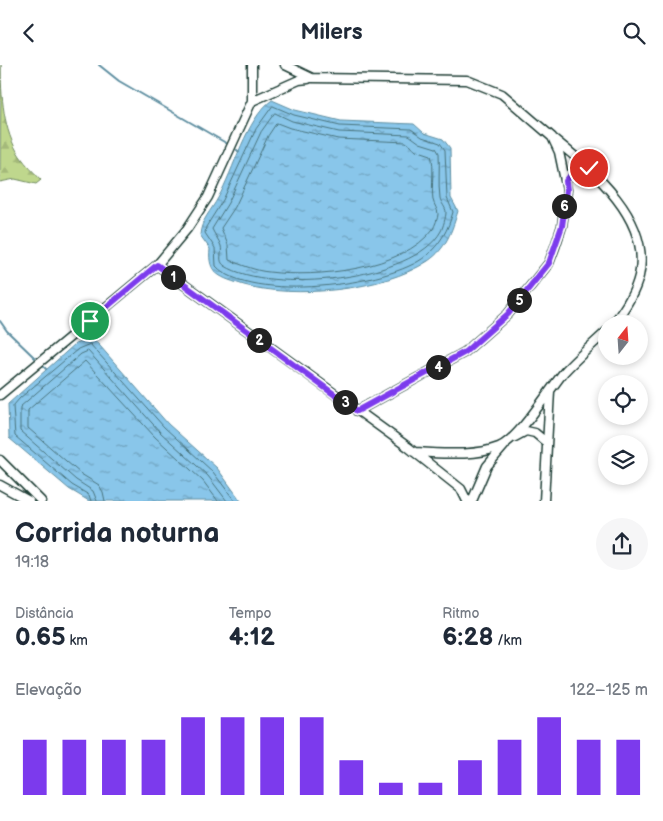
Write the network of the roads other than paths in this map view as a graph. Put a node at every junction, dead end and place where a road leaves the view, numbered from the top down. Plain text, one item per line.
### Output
1 (252, 65) edge
2 (285, 65) edge
3 (312, 79) junction
4 (252, 101) junction
5 (552, 137) junction
6 (589, 168) junction
7 (566, 181) junction
8 (157, 265) junction
9 (620, 315) edge
10 (598, 340) edge
11 (550, 390) junction
12 (0, 395) edge
13 (357, 411) junction
14 (510, 440) junction
15 (547, 443) junction
16 (414, 452) junction
17 (0, 460) edge
18 (0, 485) edge
19 (29, 501) edge
20 (40, 501) edge
21 (466, 501) edge
22 (472, 501) edge
23 (544, 501) edge

1 - 4 street
2 - 3 street
3 - 4 street
3 - 5 street
4 - 8 street
5 - 6 street
5 - 7 street
6 - 7 street
6 - 9 street
7 - 13 street
8 - 12 street
8 - 13 street
10 - 11 street
11 - 14 street
11 - 15 street
13 - 16 street
14 - 15 street
14 - 16 street
14 - 22 street
15 - 23 street
16 - 21 street
17 - 20 street
18 - 19 street

